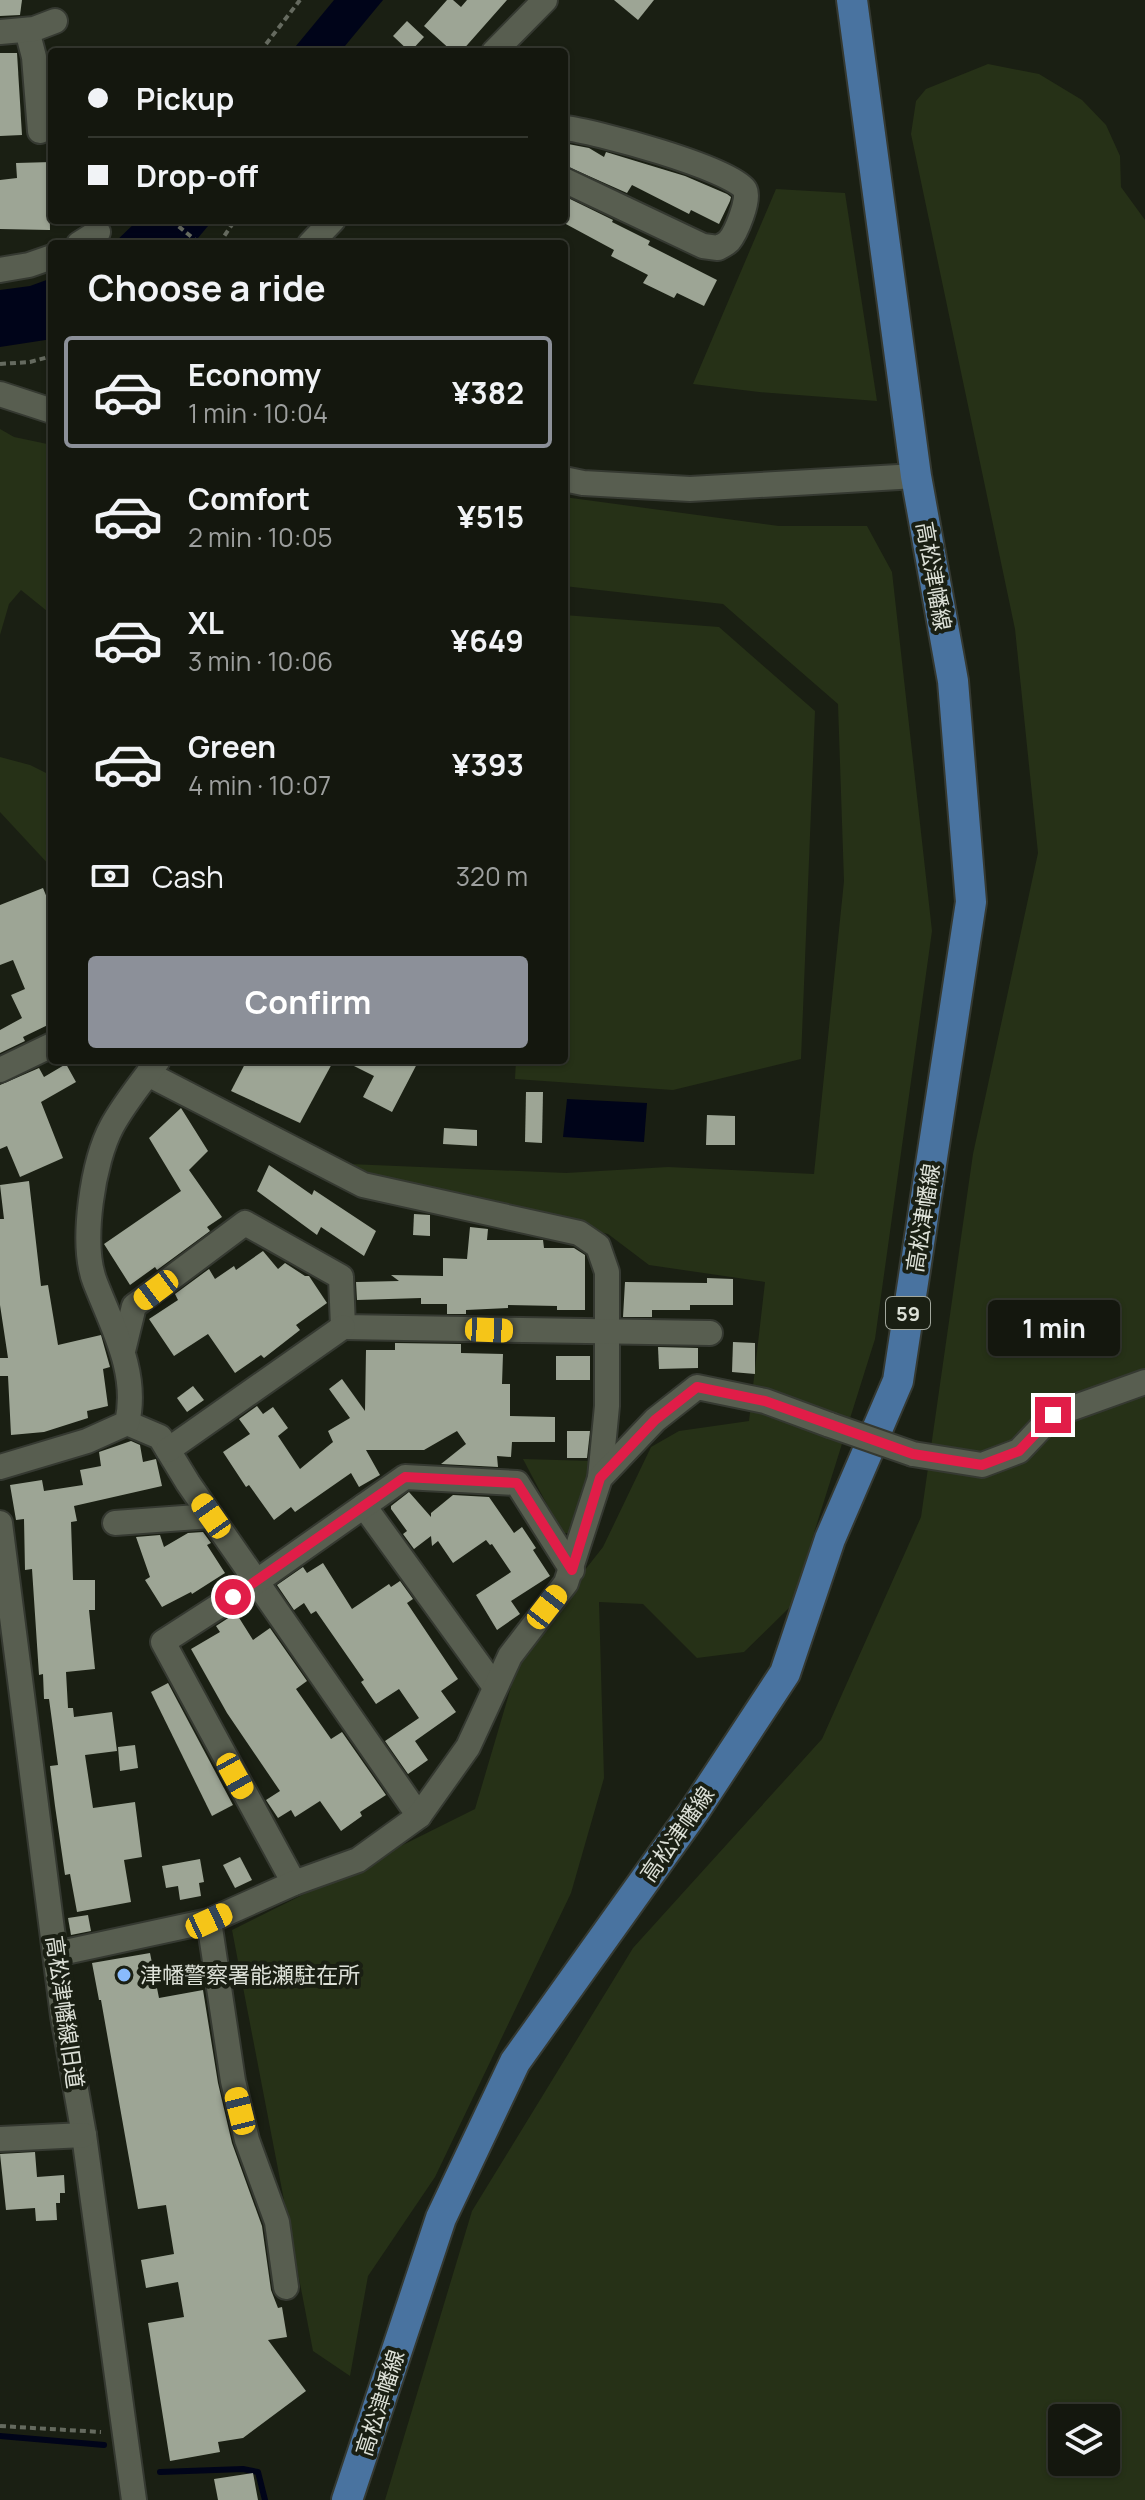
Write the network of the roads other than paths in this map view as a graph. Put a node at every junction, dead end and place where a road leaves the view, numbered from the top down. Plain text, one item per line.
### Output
1 (545, 0) edge
2 (852, 0) edge
3 (55, 21) dead end
4 (27, 30) junction
5 (0, 32) edge
6 (498, 48) edge
7 (568, 129) edge
8 (40, 131) dead end
9 (568, 182) edge
10 (329, 224) edge
11 (314, 240) edge
12 (48, 258) edge
13 (0, 270) edge
14 (0, 394) edge
15 (48, 410) edge
16 (916, 476) junction
17 (568, 480) edge
18 (48, 1047) edge
19 (153, 1067) edge
20 (0, 1070) edge
21 (343, 1327) junction
22 (606, 1333) junction
23 (710, 1333) dead end
24 (123, 1351) junction
25 (1145, 1382) edge
26 (127, 1423) junction
27 (168, 1450) junction
28 (0, 1467) edge
29 (600, 1478) junction
30 (364, 1506) junction
31 (211, 1516) junction
32 (0, 1523) edge
33 (115, 1523) dead end
34 (572, 1570) junction
35 (4, 1578) edge
36 (256, 1582) junction
37 (495, 1687) junction
38 (419, 1816) junction
39 (294, 1883) junction
40 (209, 1921) junction
41 (56, 1954) junction
42 (84, 2135) junction
43 (0, 2139) edge
44 (286, 2287) dead end
45 (134, 2500) edge
46 (347, 2500) edge

1 - 6 street
2 - 16 main road, 高松津幡線 / 59
3 - 4 street
4 - 5 street
4 - 8 street
7 - 9 street
10 - 11 street
12 - 13 street
14 - 15 street
16 - 17 street
16 - 46 main road, 高松津幡線 / 59
18 - 20 street
19 - 22 street
19 - 24 street
21 - 22 street
21 - 24 street
21 - 27 street
22 - 23 street
22 - 29 street
24 - 26 street
25 - 29 street, bridge
26 - 27 street
26 - 28 street
27 - 31 street
29 - 34 street
30 - 34 street
30 - 36 street
30 - 37 street
31 - 33 street
31 - 36 street
32 - 35 street, 高松津幡線旧道
34 - 37 street
35 - 41 street, 高松津幡線旧道
36 - 38 street
36 - 39 street
37 - 38 street
38 - 39 street
39 - 40 street
40 - 41 street
40 - 44 street
41 - 42 street, 高松津幡線旧道
42 - 43 street
42 - 45 street, 高松津幡線旧道

